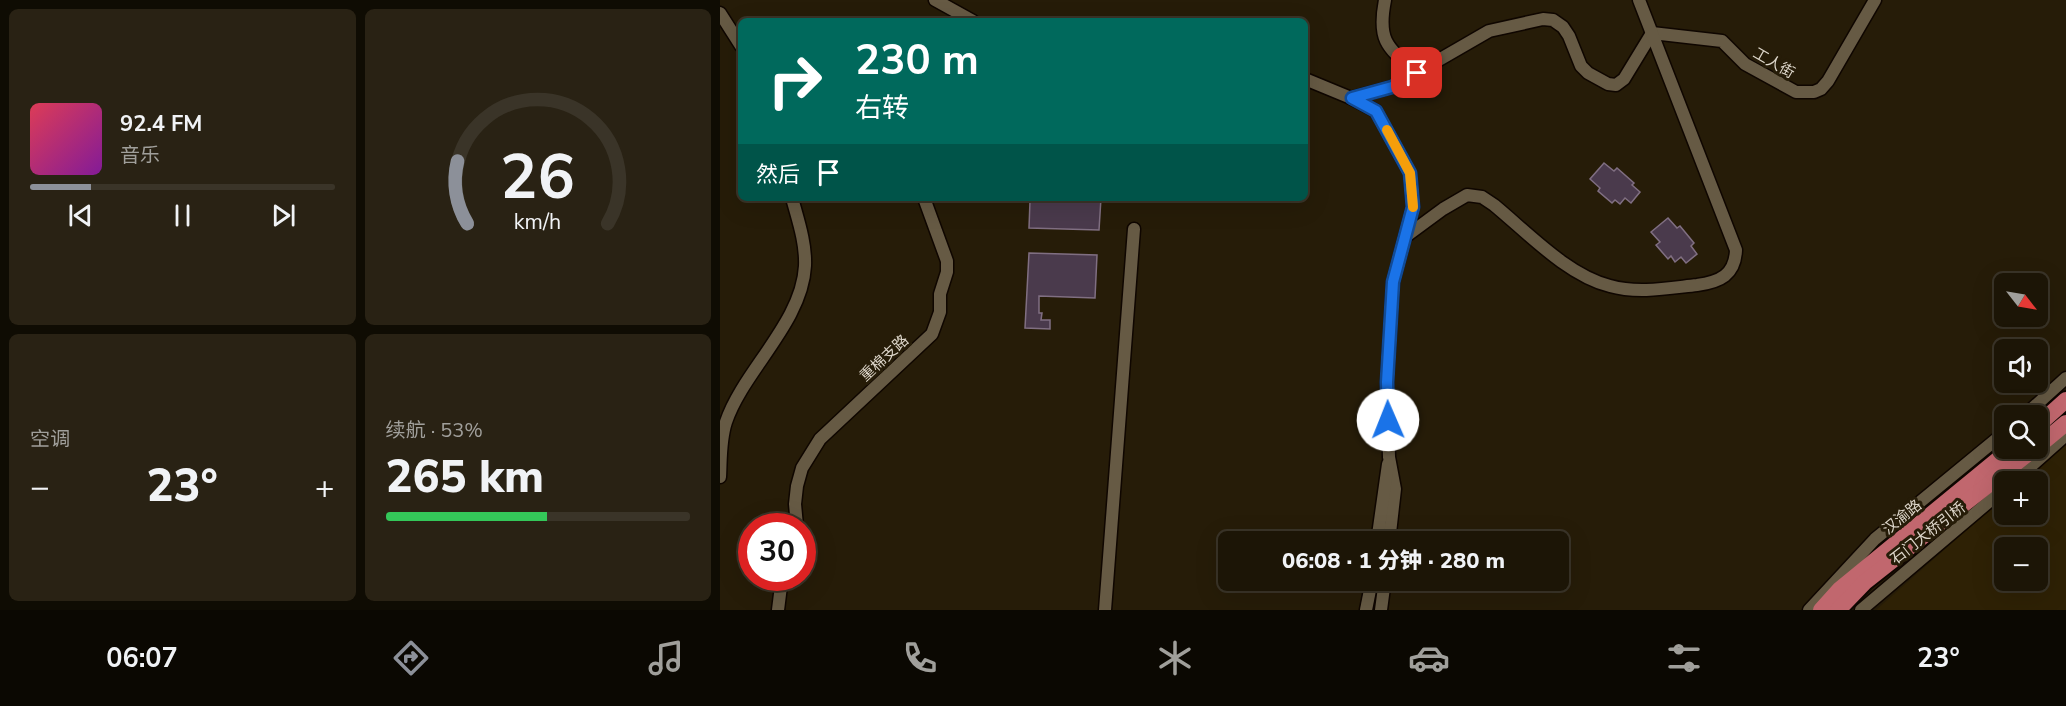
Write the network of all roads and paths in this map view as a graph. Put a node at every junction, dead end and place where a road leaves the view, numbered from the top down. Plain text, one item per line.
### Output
1 (935, 0) edge
2 (1385, 0) edge
3 (1639, 0) edge
4 (1875, 0) edge
5 (720, 13) edge
6 (968, 18) edge
7 (1652, 33) junction
8 (738, 41) edge
9 (1417, 73) junction
10 (1308, 80) edge
11 (1352, 98) junction
12 (793, 201) edge
13 (925, 201) edge
14 (1134, 229) dead end
15 (1405, 237) junction
16 (2066, 378) edge
17 (2066, 400) edge
18 (2036, 405) edge
19 (2048, 416) edge
20 (2066, 423) edge
21 (2066, 435) edge
22 (2048, 438) edge
23 (1994, 441) edge
24 (1389, 457) junction
25 (2006, 459) edge
26 (2007, 459) edge
27 (2025, 471) edge
28 (720, 477) edge
29 (1994, 497) edge
30 (795, 513) edge
31 (1379, 531) edge
32 (1390, 531) edge
33 (780, 591) edge
34 (1370, 591) edge
35 (1384, 591) edge
36 (778, 610) edge
37 (1105, 610) edge
38 (1366, 610) edge
39 (1381, 610) edge
40 (1809, 610) edge
41 (1821, 610) edge
42 (1838, 610) edge
43 (1861, 610) edge

1 - 6 street
2 - 9 street
3 - 7 street
4 - 7 street, 工人街
5 - 8 street
7 - 9 street
7 - 15 street
9 - 11 street
10 - 11 street
11 - 15 street
12 - 28 street
13 - 30 street, 重棉支路
14 - 37 street
15 - 24 street
16 - 18 street
17 - 19 main road
20 - 22 main road
21 - 27 street
23 - 40 street, 汉渝路
24 - 31 street
24 - 32 street
25 - 41 main road, 石门大桥引桥
26 - 42 main road, 石门大桥引桥
29 - 43 street
33 - 36 street
34 - 38 street
35 - 39 street

